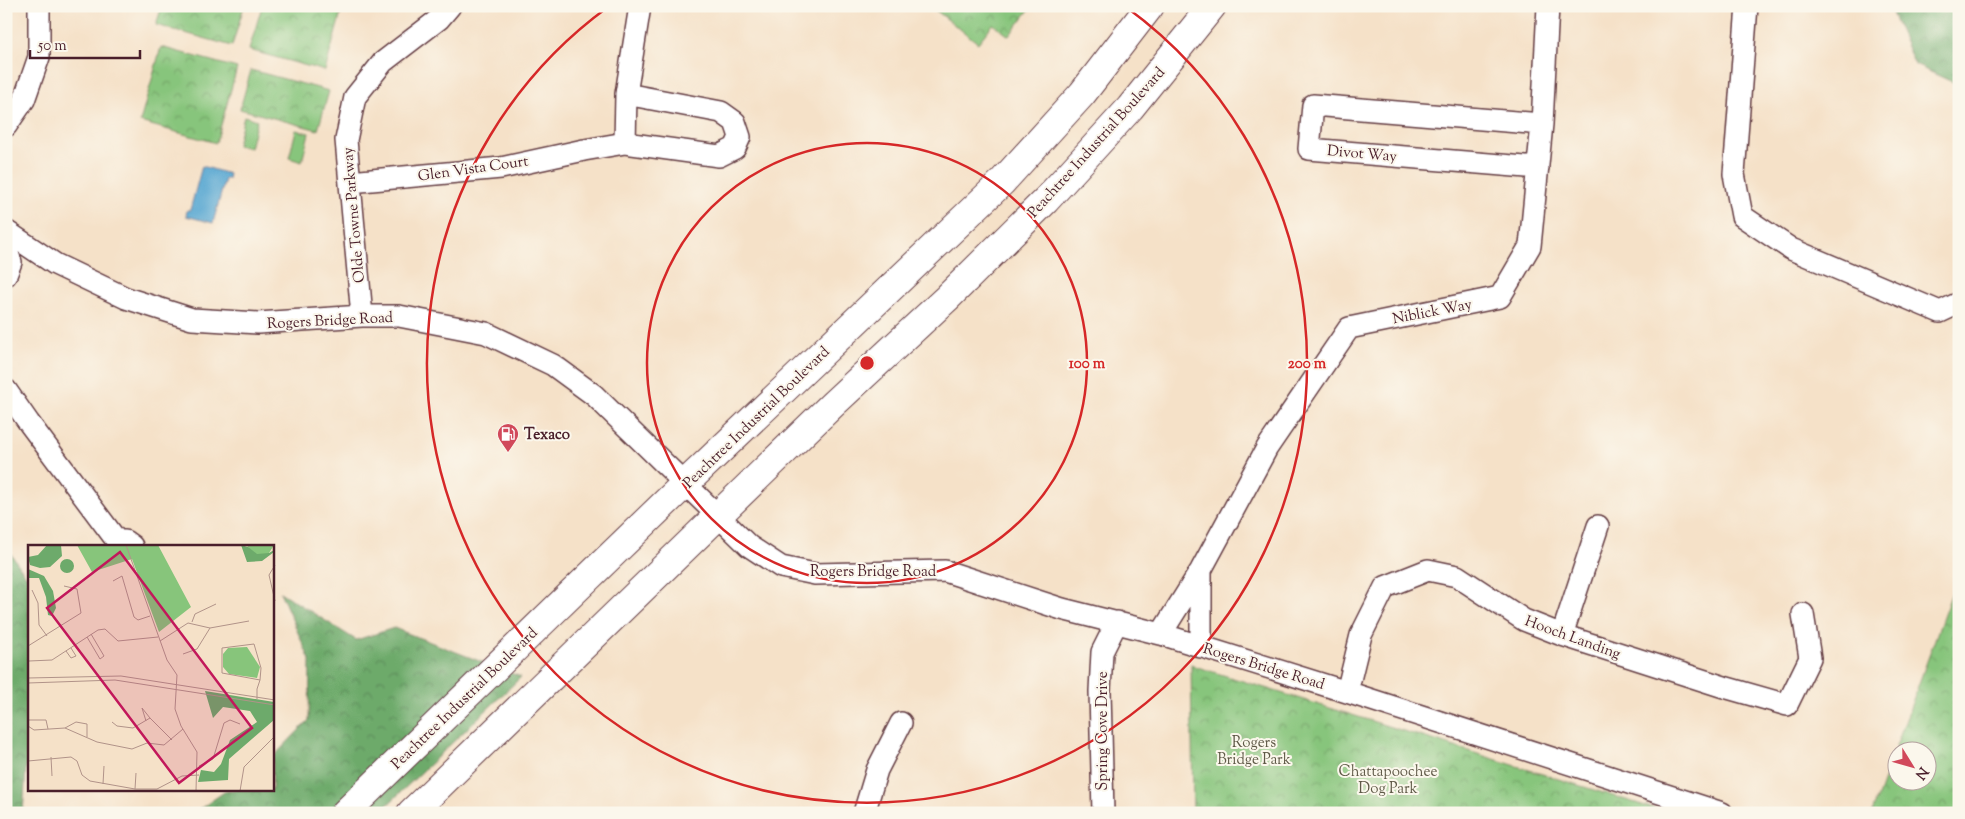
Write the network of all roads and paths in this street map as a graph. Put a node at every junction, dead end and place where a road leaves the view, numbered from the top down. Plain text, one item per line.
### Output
1 (39, 6) edge
2 (450, 6) edge
3 (640, 6) edge
4 (1150, 6) edge
5 (1212, 6) edge
6 (1548, 6) edge
7 (1747, 6) edge
8 (626, 94) junction
9 (1542, 124) junction
10 (6, 126) edge
11 (625, 143) junction
12 (1538, 168) junction
13 (350, 182) junction
14 (9, 243) edge
15 (6, 275) edge
16 (1959, 302) edge
17 (362, 316) junction
18 (6, 390) edge
19 (684, 485) junction
20 (719, 516) junction
21 (1598, 526) dead end
22 (122, 545) edge
23 (1201, 570) junction
24 (1803, 614) dead end
25 (1117, 622) junction
26 (1161, 634) junction
27 (1562, 635) junction
28 (1201, 647) junction
29 (1347, 692) junction
30 (901, 723) dead end
31 (345, 813) edge
32 (411, 813) edge
33 (864, 813) edge
34 (1102, 813) edge
35 (1722, 813) edge

1 - 10 street
2 - 13 street, Olde Towne Parkway
3 - 8 street
4 - 19 highway, Peachtree Industrial Boulevard
5 - 20 highway, Peachtree Industrial Boulevard
6 - 9 street, Niblick Way
7 - 16 street
8 - 11 street
8 - 11 street, Glen Vista Court
9 - 12 street, Niblick Way
9 - 12 street, Divot Way
11 - 13 street, Glen Vista Court
12 - 23 street, Niblick Way
13 - 17 street, Olde Towne Parkway
14 - 15 street
14 - 17 street, Rogers Bridge Road
17 - 19 street, Rogers Bridge Road
18 - 22 street
19 - 20 street, Rogers Bridge Road
19 - 31 highway, Peachtree Industrial Boulevard
20 - 25 street, Rogers Bridge Road
20 - 32 highway, Peachtree Industrial Boulevard
21 - 27 street
23 - 26 street, Niblick Way
23 - 28 street, Niblick Way
24 - 27 street, Hooch Landing
25 - 26 street, Rogers Bridge Road
25 - 34 street, Spring Cove Drive
26 - 28 street, Rogers Bridge Road
27 - 29 street, Hooch Landing
28 - 29 street, Rogers Bridge Road
29 - 35 street, Rogers Bridge Road
30 - 33 street

